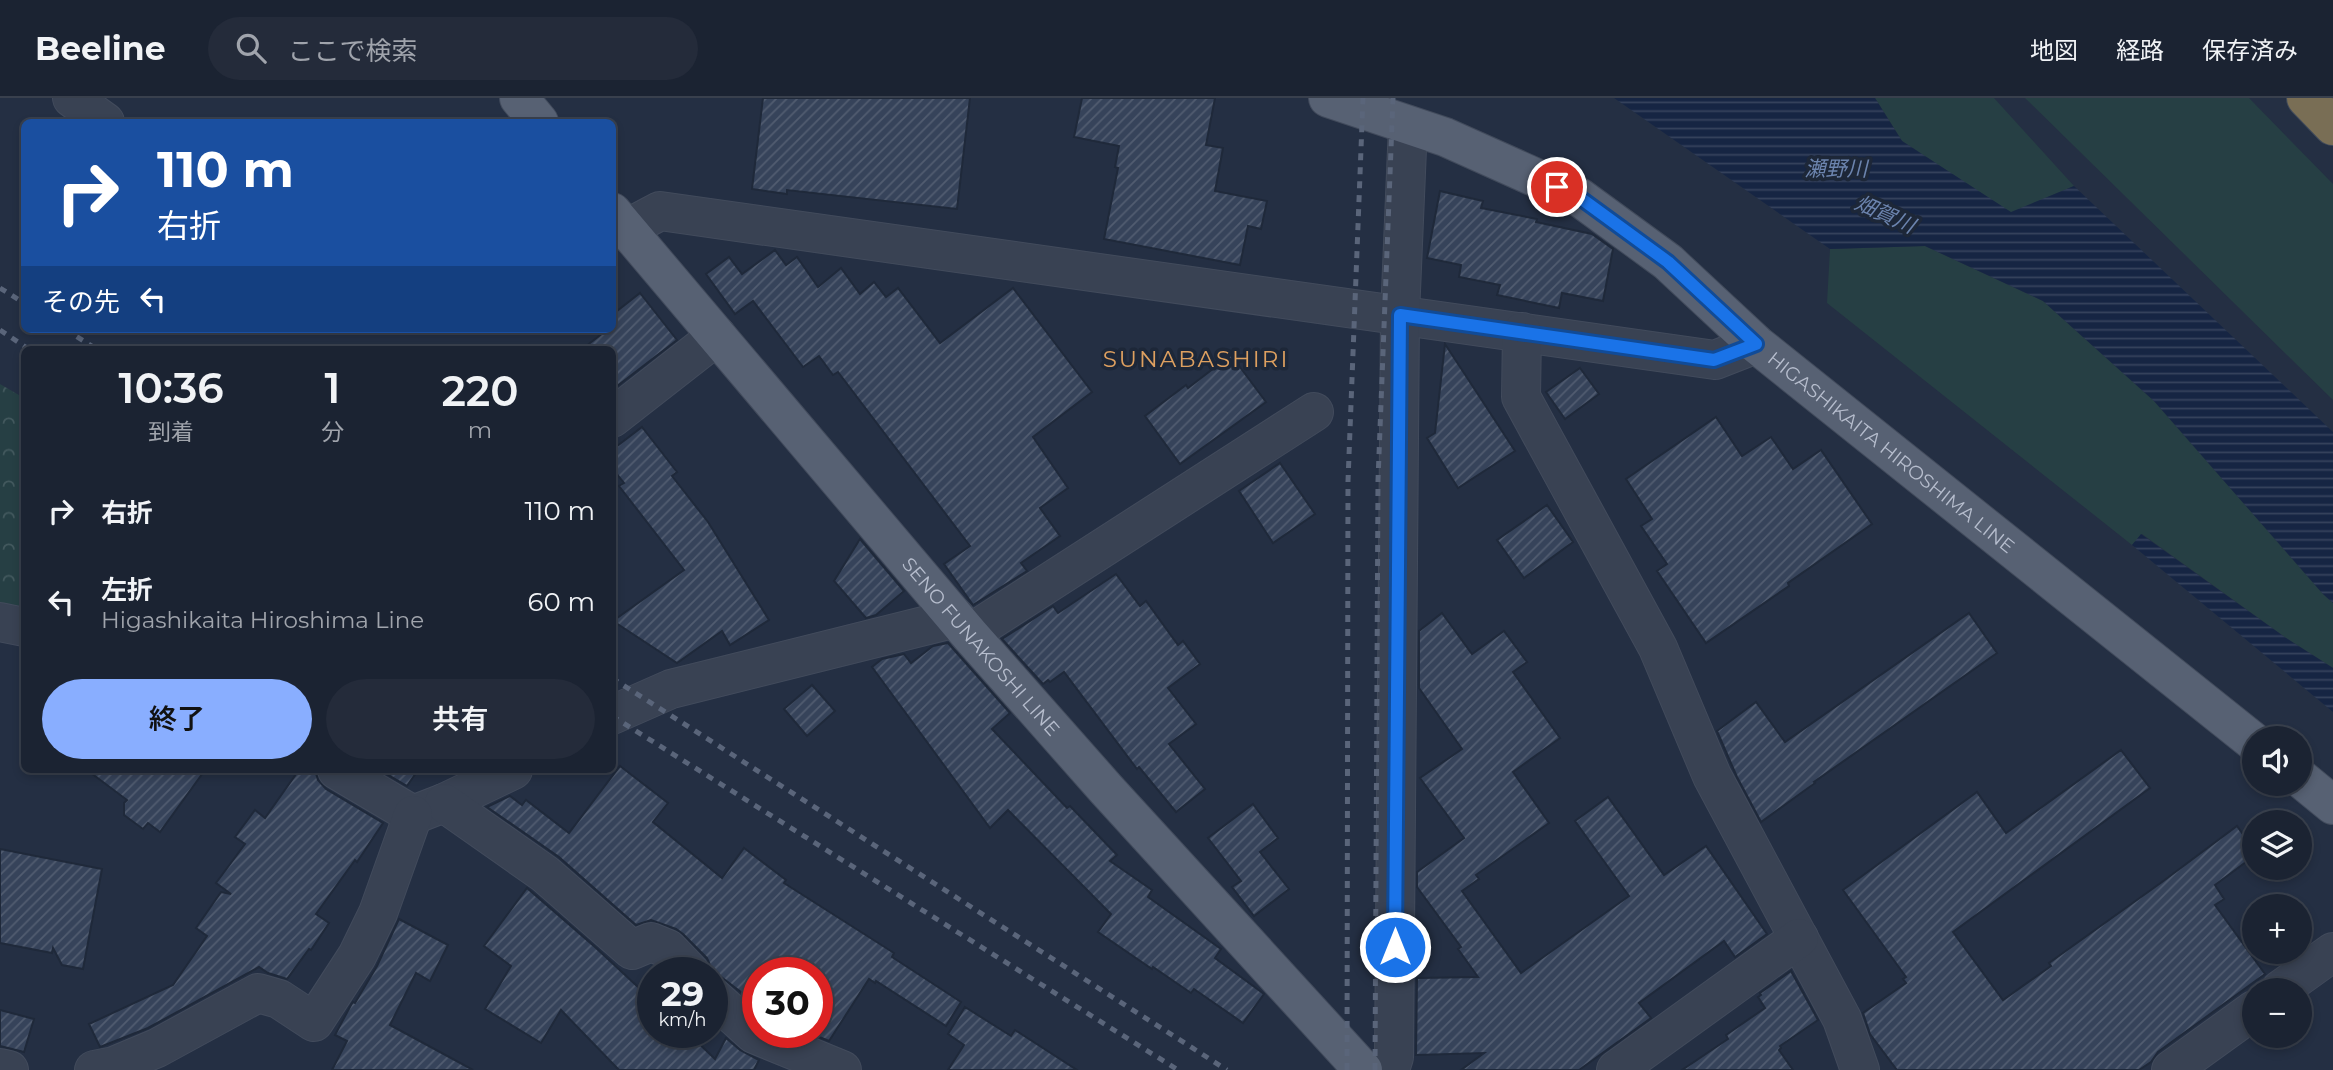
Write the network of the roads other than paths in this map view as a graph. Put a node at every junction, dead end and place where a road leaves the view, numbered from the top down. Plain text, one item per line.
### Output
1 (72, 98) edge
2 (519, 98) edge
3 (1328, 98) edge
4 (2306, 98) edge
5 (101, 119) edge
6 (536, 119) edge
7 (1408, 125) junction
8 (2333, 126) edge
9 (619, 221) edge
10 (1400, 315) junction
11 (1522, 332) junction
12 (717, 336) junction
13 (1756, 344) junction
14 (1314, 412) dead end
15 (616, 415) edge
16 (0, 622) edge
17 (21, 626) edge
18 (963, 626) junction
19 (616, 713) edge
20 (2242, 732) edge
21 (344, 773) edge
22 (506, 773) edge
23 (2312, 788) edge
24 (2333, 805) edge
25 (428, 809) junction
26 (1799, 938) junction
27 (2333, 952) edge
28 (676, 957) edge
29 (2297, 978) edge
30 (728, 1010) edge
31 (2242, 1019) edge
32 (0, 1068) edge
33 (9, 1070) edge
34 (94, 1070) edge
35 (842, 1070) edge
36 (1363, 1070) edge
37 (1390, 1070) edge
38 (1616, 1070) edge
39 (1860, 1070) edge
40 (2171, 1070) edge

1 - 5 street
2 - 6 main road
3 - 7 main road, HIGASHIKAITA HIROSHIMA LINE
4 - 8 highway
7 - 10 street
7 - 13 main road, HIGASHIKAITA HIROSHIMA LINE
9 - 10 street
9 - 12 main road, SENO FUNAKOSHI LINE
10 - 11 street
10 - 37 street
11 - 13 street
11 - 26 street
12 - 15 street
12 - 18 main road, SENO FUNAKOSHI LINE
13 - 20 main road, HIGASHIKAITA HIROSHIMA LINE
14 - 18 street
16 - 17 street
18 - 19 street
18 - 36 main road, SENO FUNAKOSHI LINE
21 - 25 street
22 - 25 street
23 - 24 main road
25 - 28 street
25 - 34 street
26 - 38 street
26 - 39 street
27 - 29 street
30 - 35 street
31 - 40 street
32 - 33 street

